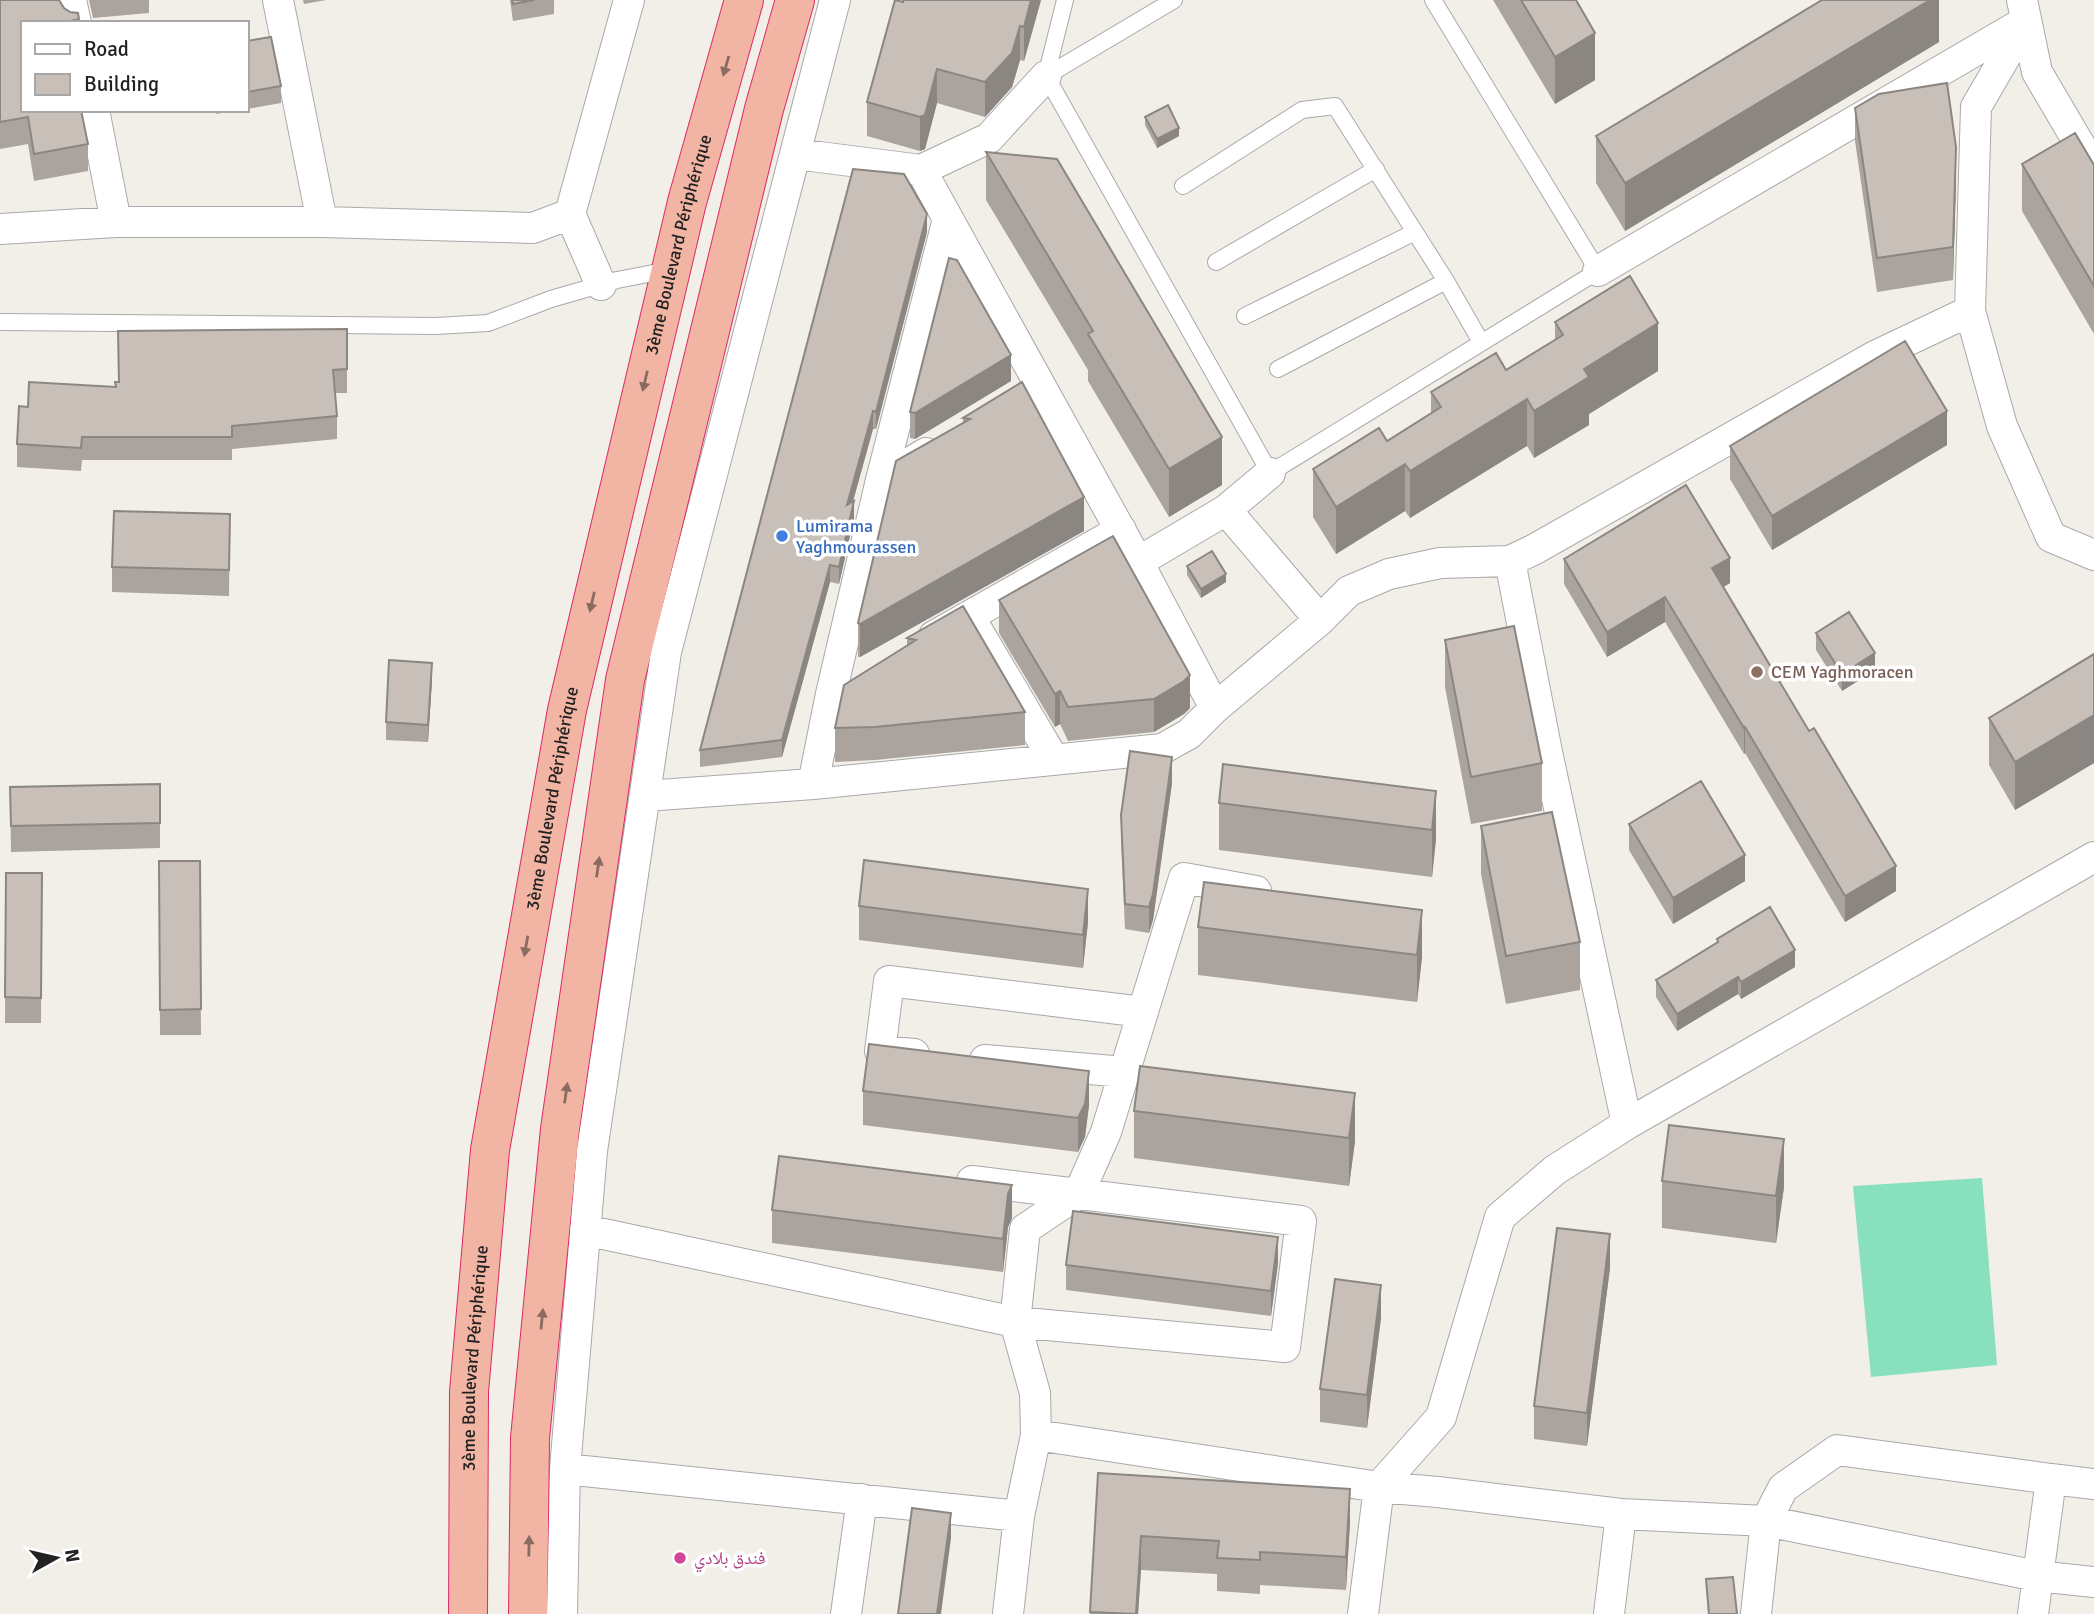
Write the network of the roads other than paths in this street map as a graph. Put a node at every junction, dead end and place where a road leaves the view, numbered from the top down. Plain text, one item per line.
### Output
1 (71, 0) edge
2 (278, 0) edge
3 (629, 0) edge
4 (744, 0) edge
5 (795, 0) edge
6 (835, 0) edge
7 (1065, 0) edge
8 (1174, 0) edge
9 (1433, 0) edge
10 (2024, 11) edge
11 (76, 21) edge
12 (1046, 76) junction
13 (94, 112) edge
14 (796, 154) junction
15 (1376, 169) junction
16 (2094, 169) edge
17 (921, 170) junction
18 (1183, 186) dead end
19 (570, 214) junction
20 (948, 219) junction
21 (116, 222) junction
22 (322, 222) junction
23 (0, 229) edge
24 (1415, 232) junction
25 (1216, 262) dead end
26 (672, 269) junction
27 (1598, 271) junction
28 (1446, 281) junction
29 (601, 285) junction
30 (1970, 311) junction
31 (1245, 316) dead end
32 (0, 322) edge
33 (1481, 342) junction
34 (1278, 369) dead end
35 (949, 439) edge
36 (1270, 472) junction
37 (881, 480) junction
38 (1226, 510) junction
39 (1121, 530) junction
40 (2094, 555) edge
41 (1510, 561) junction
42 (1138, 562) junction
43 (969, 616) junction
44 (1320, 620) junction
45 (911, 649) edge
46 (865, 675) edge
47 (831, 694) junction
48 (1215, 708) junction
49 (1054, 761) junction
50 (813, 785) junction
51 (645, 796) junction
52 (2094, 857) edge
53 (1278, 895) edge
54 (1143, 1012) junction
55 (1124, 1072) junction
56 (1627, 1124) junction
57 (944, 1178) edge
58 (1079, 1193) junction
59 (586, 1230) junction
60 (1015, 1322) junction
61 (1036, 1435) junction
62 (565, 1469) junction
63 (2051, 1479) junction
64 (2094, 1484) edge
65 (1379, 1487) junction
66 (862, 1499) junction
67 (1621, 1514) junction
68 (1019, 1516) junction
69 (1766, 1521) junction
70 (2038, 1576) junction
71 (2094, 1581) edge
72 (468, 1614) edge
73 (528, 1614) edge
74 (562, 1614) edge
75 (846, 1614) edge
76 (1008, 1614) edge
77 (1363, 1614) edge
78 (1609, 1614) edge
79 (1756, 1614) edge
80 (2033, 1614) edge

1 - 11 street
2 - 22 street
3 - 19 street
4 -> 26 highway, 3ème Boulevard Périphérique
73 -> 5 highway
6 - 14 street
7 - 12 lane
8 - 12 lane
9 - 27 lane
10 - 16 street
10 - 27 street
10 - 30 street
12 - 17 street
12 - 36 lane
13 - 21 street
14 - 17 street
14 - 51 street
15 - 18 lane
15 - 24 lane
15 - 25 lane
17 - 20 street
19 - 22 street
19 - 29 street
20 - 37 street
20 - 39 street
21 - 22 street
21 - 23 street
24 - 28 lane
24 - 31 lane
26 - 29 lane
26 -> 72 highway, 3ème Boulevard Périphérique
27 - 33 lane
28 - 33 lane
28 - 34 lane
29 - 32 lane
30 - 40 street
30 - 41 street
33 - 36 lane
35 - 37 street
36 - 38 street
37 - 47 street
38 - 42 street
38 - 44 street
39 - 42 street
39 - 43 street
41 - 44 street
41 - 56 street
42 - 48 street
43 - 45 street
43 - 49 street
44 - 48 street
46 - 47 street
47 - 50 street
48 - 49 street
49 - 50 street
50 - 51 street
51 - 59 street
52 - 56 street
53 - 54 street
54 - 55 street
54 - 55 street
55 - 58 street
56 - 65 street
57 - 58 street
58 - 60 street
58 - 60 street
59 - 60 street
59 - 62 street
60 - 61 street
61 - 65 street
61 - 68 street
62 - 66 street
62 - 74 street
63 - 64 street
63 - 69 street
63 - 70 street
65 - 67 street
65 - 77 street
66 - 68 street
66 - 75 street
67 - 69 street
67 - 78 street
68 - 76 street
69 - 70 street
69 - 79 street
70 - 71 street
70 - 80 street

